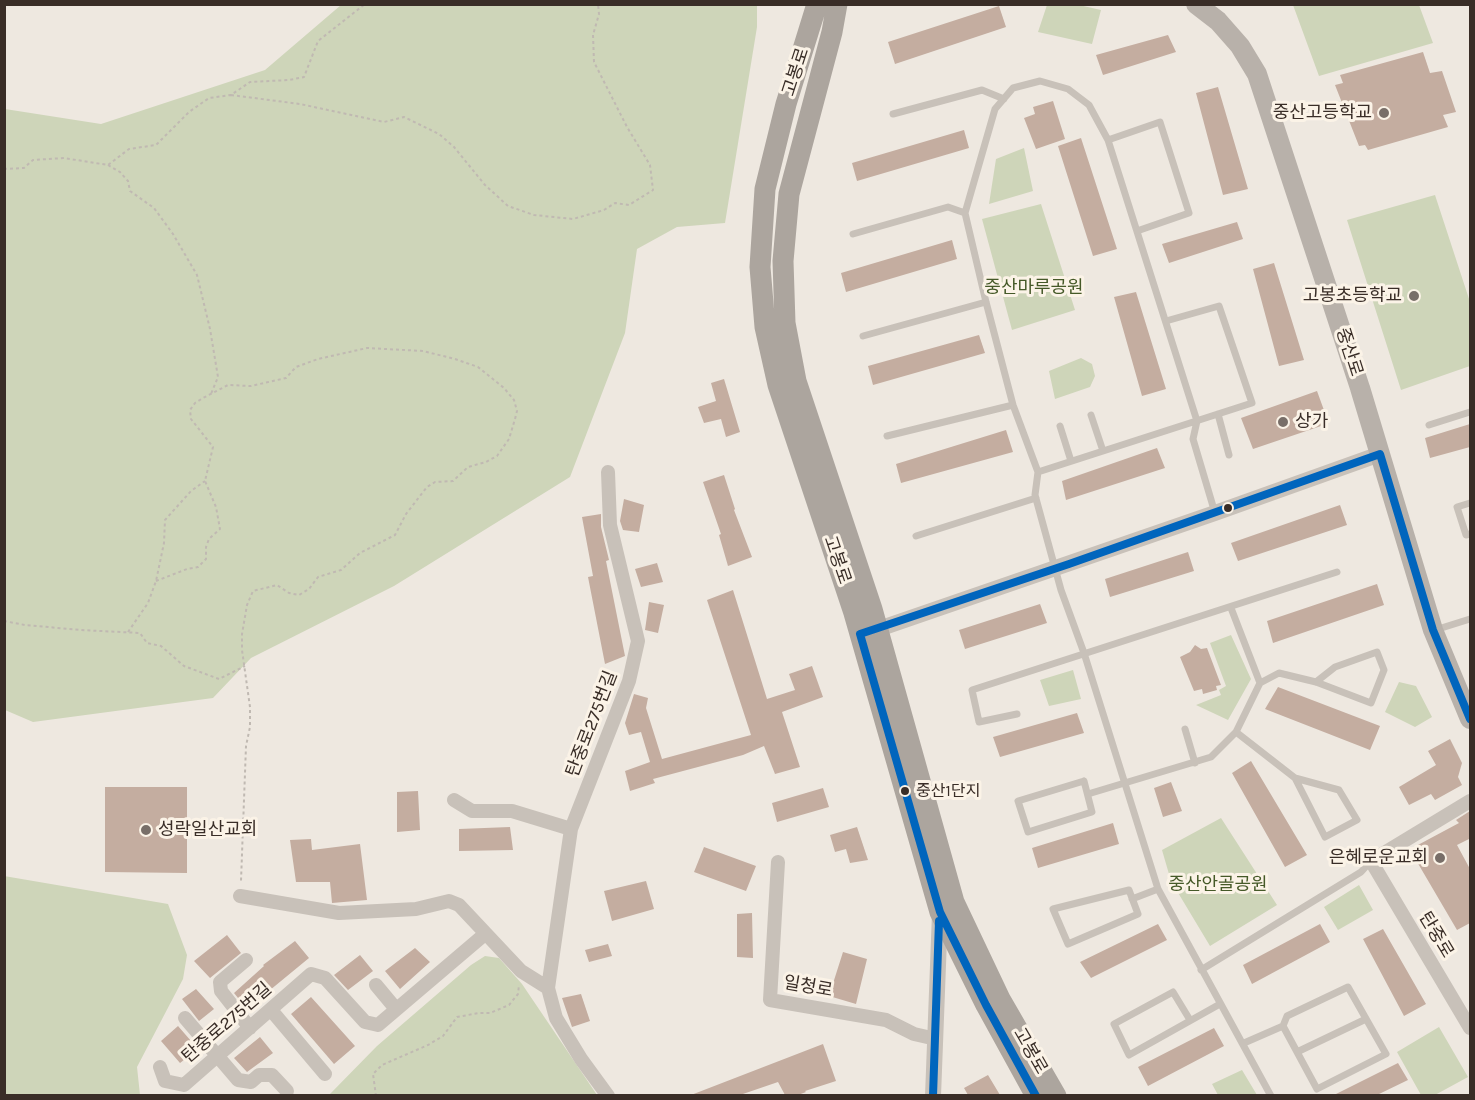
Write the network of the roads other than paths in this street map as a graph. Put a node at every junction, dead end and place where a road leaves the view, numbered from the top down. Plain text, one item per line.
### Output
1 (817, 4) edge
2 (837, 4) edge
3 (1196, 4) edge
4 (1004, 99) junction
5 (893, 114) dead end
6 (1108, 140) junction
7 (965, 213) junction
8 (1137, 231) junction
9 (853, 234) dead end
10 (986, 302) junction
11 (1166, 321) junction
12 (863, 336) dead end
13 (1013, 405) junction
14 (1470, 411) edge
15 (1218, 414) junction
16 (1091, 415) dead end
17 (1197, 421) junction
18 (1429, 425) dead end
19 (1060, 426) dead end
20 (887, 436) dead end
21 (1103, 451) junction
22 (1380, 454) junction
23 (1229, 455) dead end
24 (1071, 461) junction
25 (608, 472) dead end
26 (1038, 472) junction
27 (1036, 498) junction
28 (1470, 503) edge
29 (1215, 513) junction
30 (1470, 534) edge
31 (916, 536) dead end
32 (1056, 569) junction
33 (1337, 572) dead end
34 (1231, 608) junction
35 (1470, 619) edge
36 (1432, 630) junction
37 (869, 632) junction
38 (1084, 653) junction
39 (1316, 682) junction
40 (1260, 683) junction
41 (1017, 714) dead end
42 (1470, 719) edge
43 (1185, 729) dead end
44 (1236, 732) junction
45 (1195, 763) junction
46 (1295, 778) junction
47 (1125, 783) junction
48 (1088, 794) junction
49 (454, 800) dead end
50 (1470, 801) edge
51 (571, 829) junction
52 (1371, 861) junction
53 (778, 862) dead end
54 (1158, 889) junction
55 (240, 896) road end
56 (1132, 899) junction
57 (940, 912) junction
58 (485, 934) junction
59 (246, 960) dead end
60 (1201, 970) junction
61 (376, 985) dead end
62 (548, 988) junction
63 (1220, 1004) junction
64 (396, 1009) junction
65 (271, 1010) junction
66 (185, 1018) dead end
67 (1366, 1019) junction
68 (1191, 1020) junction
69 (1282, 1026) junction
70 (250, 1028) junction
71 (1470, 1028) edge
72 (936, 1039) junction
73 (1244, 1043) junction
74 (1297, 1052) junction
75 (218, 1056) junction
76 (160, 1067) dead end
77 (325, 1074) dead end
78 (287, 1091) dead end
79 (608, 1095) edge
80 (933, 1095) edge
81 (1036, 1095) edge
82 (1056, 1095) edge
83 (1271, 1095) edge

1 - 37 main road, 고봉로
2 - 37 main road, 고봉로
3 - 22 main road, 중산로
4 - 5 lane
4 - 6 lane
4 - 7 lane
6 - 8 lane
6 - 8 lane
7 - 9 lane
7 - 10 lane
8 - 11 lane
10 - 12 lane
10 - 13 lane
11 - 15 lane
11 - 17 lane
13 - 20 lane
13 - 26 lane
14 - 18 lane
15 - 17 lane
15 - 23 lane
16 - 21 lane
17 - 21 lane
17 - 29 lane
19 - 24 lane
21 - 24 lane
22 - 29 street
22 - 36 main road, 중산로
24 - 26 lane
25 - 51 street, 탄중로275번길
26 - 27 lane
27 - 31 lane
27 - 32 lane
28 - 30 lane
29 - 32 street
32 - 37 street
32 - 38 lane
33 - 34 lane
34 - 38 lane
34 - 40 lane
35 - 36 lane
36 - 42 main road, 중산로
37 - 57 main road, 고봉로
37 - 82 main road, 고봉로
38 - 41 lane
38 - 47 lane
39 - 39 lane
39 - 40 lane
40 - 44 lane
43 - 45 lane
44 - 45 lane
44 - 46 lane
45 - 47 lane
46 - 46 lane
47 - 48 lane
47 - 54 lane
48 - 48 lane
49 - 51 street
50 - 52 street
51 - 62 street, 탄중로275번길
52 - 60 lane
52 - 71 street, 탄중로
53 - 72 street, 일청로
54 - 56 lane
54 - 60 lane
55 - 58 street
56 - 56 lane
57 - 72 street
57 - 81 main road, 고봉로
58 - 62 street
58 - 64 street, 탄중로275번길
59 - 70 street
60 - 63 lane
61 - 64 street
62 - 79 street, 탄중로275번길
63 - 68 lane
63 - 73 lane
64 - 65 street, 탄중로275번길
65 - 70 street, 탄중로275번길
65 - 77 street
66 - 75 street
67 - 69 lane
67 - 74 lane
67 - 74 lane
68 - 68 lane
69 - 73 lane
69 - 74 lane
70 - 75 street, 탄중로275번길
72 - 80 street
73 - 83 lane
75 - 76 street, 탄중로275번길
75 - 78 street

